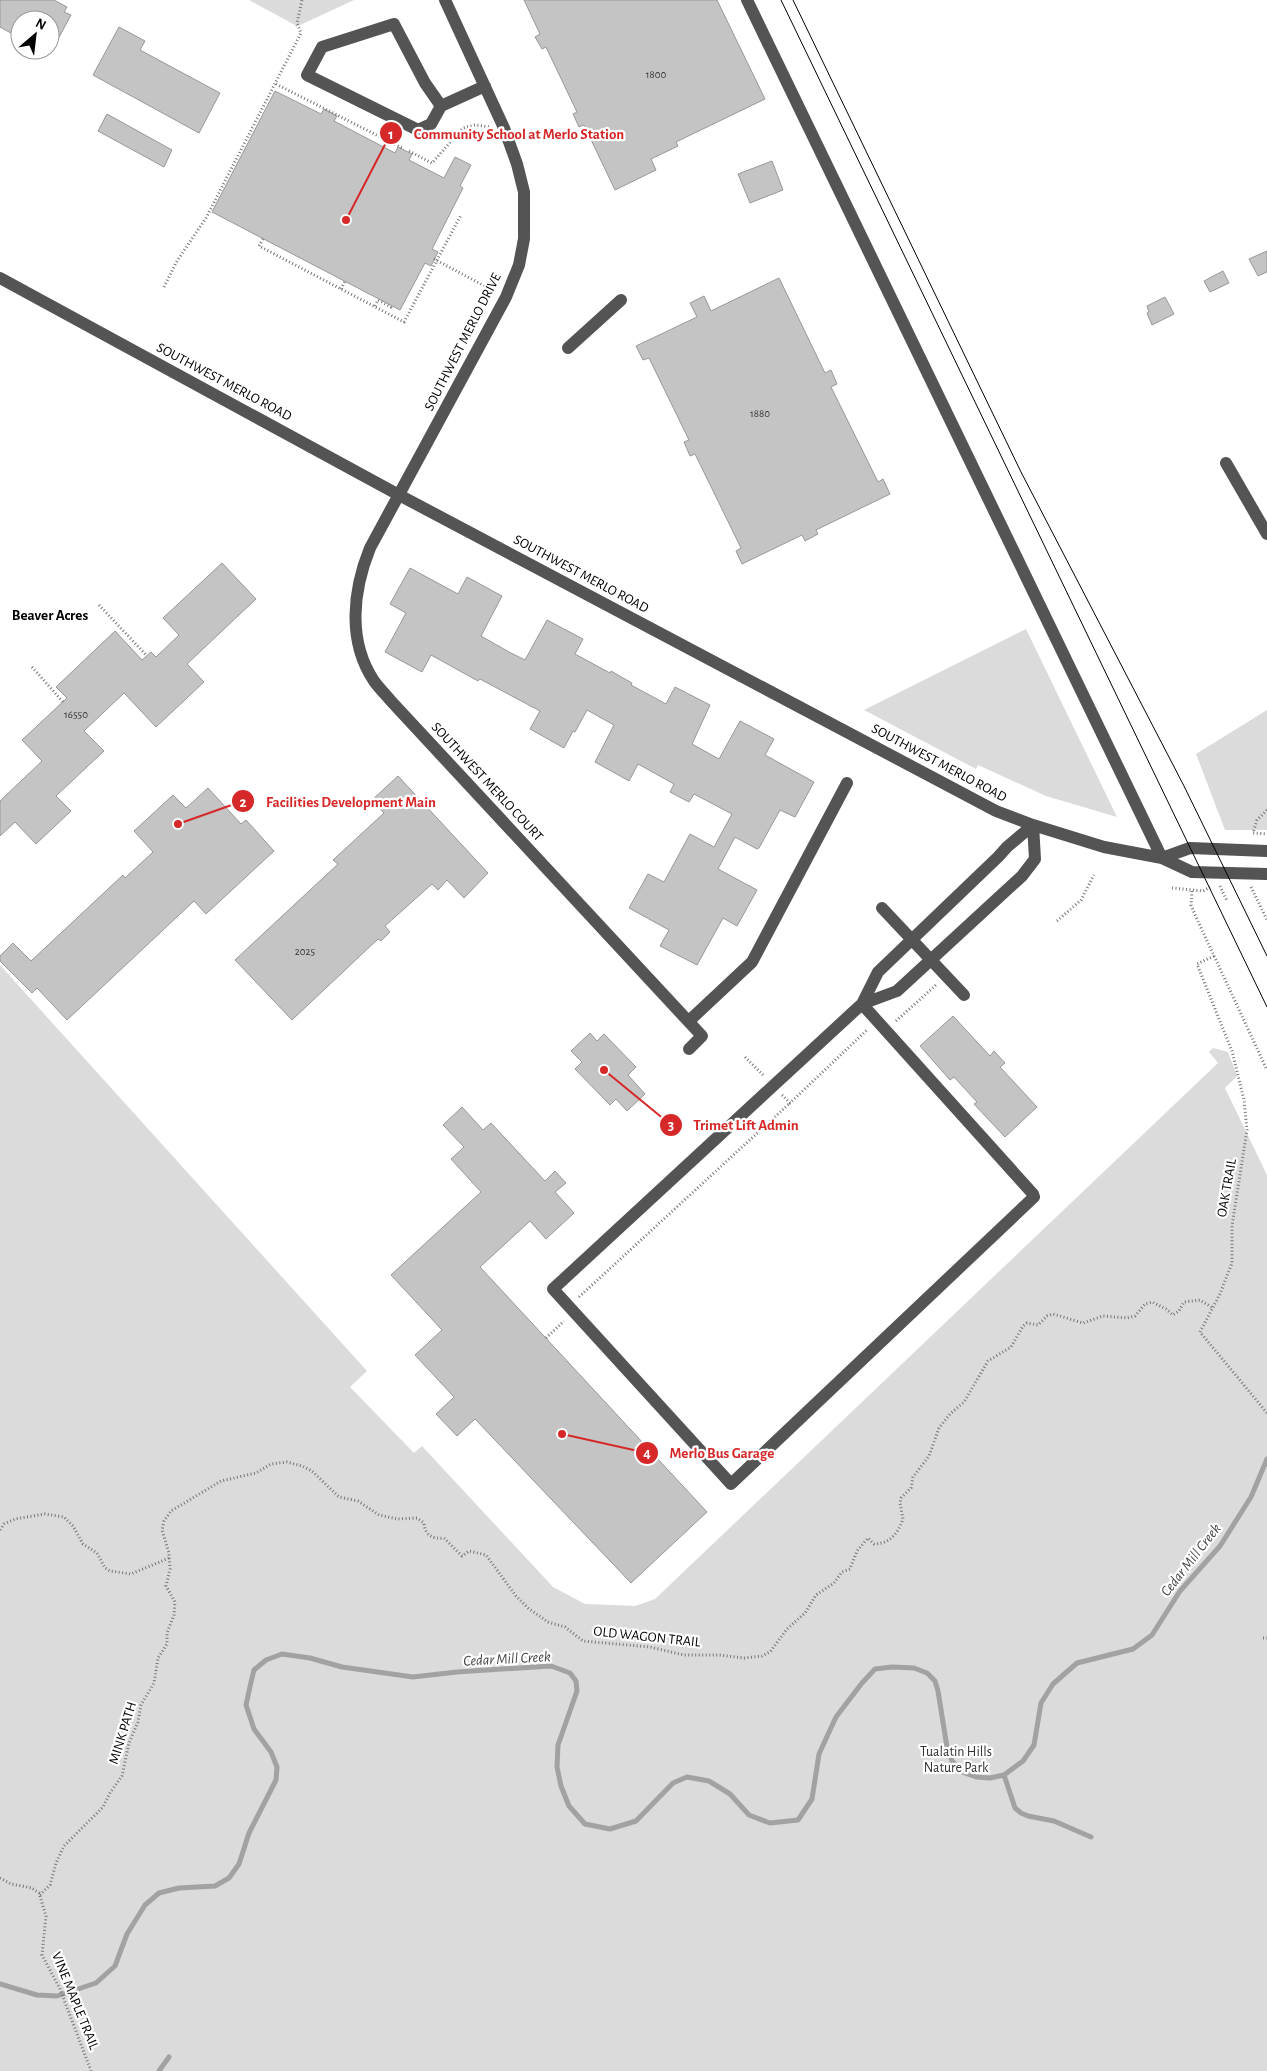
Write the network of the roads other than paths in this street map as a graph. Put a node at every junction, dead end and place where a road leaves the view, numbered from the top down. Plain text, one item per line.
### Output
1 (444, 0) edge
2 (747, 0) edge
3 (485, 86) junction
4 (441, 106) junction
5 (0, 278) edge
6 (621, 300) dead end
7 (568, 348) dead end
8 (1226, 463) dead end
9 (400, 495) junction
10 (1267, 534) edge
11 (847, 783) dead end
12 (1033, 825) junction
13 (1267, 851) edge
14 (1162, 858) junction
15 (1267, 874) edge
16 (882, 908) dead end
17 (913, 939) junction
18 (932, 960) junction
19 (964, 995) dead end
20 (862, 1004) junction
21 (689, 1021) junction
22 (689, 1049) dead end

1 - 3 street, SOUTHWEST MERLO DRIVE
2 - 14 street
3 - 4 street
3 - 9 street, SOUTHWEST MERLO DRIVE
4 - 4 street
5 - 9 street, SOUTHWEST MERLO ROAD
6 - 7 street
8 - 10 street
9 - 12 street, SOUTHWEST MERLO ROAD
9 - 21 street, SOUTHWEST MERLO COURT
11 - 21 street
12 - 14 street, SOUTHWEST MERLO ROAD
12 - 17 street
12 - 18 street
13 - 14 street
14 - 15 street, SOUTHWEST MERLO ROAD
16 - 17 street
17 - 18 street
17 - 20 street
18 - 19 street
18 - 20 street
20 - 20 street
21 - 22 street, SOUTHWEST MERLO COURT

